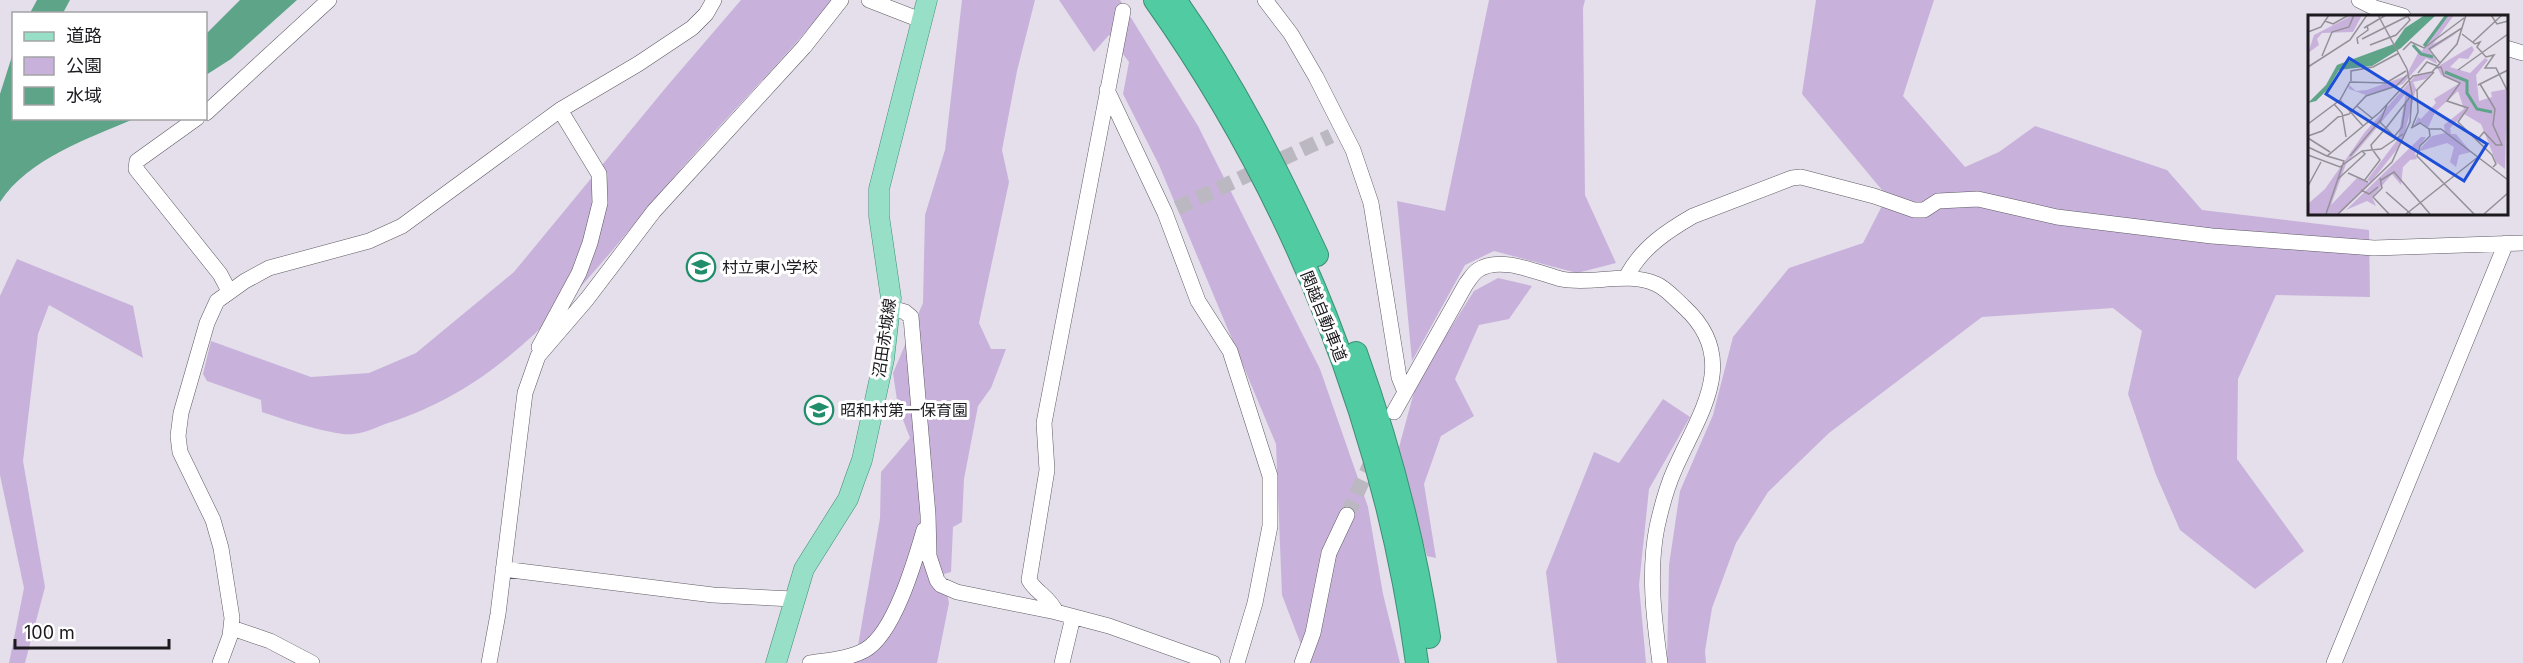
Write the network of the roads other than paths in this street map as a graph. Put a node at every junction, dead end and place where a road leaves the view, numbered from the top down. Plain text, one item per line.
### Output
1 (329, 0) edge
2 (714, 0) edge
3 (841, 0) edge
4 (869, 0) edge
5 (927, 0) edge
6 (1155, 0) edge
7 (1175, 0) edge
8 (1265, 0) edge
9 (2359, 0) edge
10 (1123, 11) dead end
11 (2400, 15) edge
12 (923, 21) junction
13 (2508, 48) edge
14 (2523, 52) edge
15 (1107, 90) junction
16 (560, 110) junction
17 (207, 112) edge
18 (194, 120) edge
19 (2506, 243) junction
20 (2523, 243) edge
21 (1629, 278) junction
22 (229, 291) junction
23 (891, 308) junction
24 (538, 356) junction
25 (1405, 392) junction
26 (1394, 412) dead end
27 (928, 514) junction
28 (1347, 515) tunnel mouth
29 (503, 569) junction
30 (794, 599) junction
31 (1056, 612) junction
32 (1073, 617) junction
33 (232, 628) junction
34 (865, 656) edge
35 (220, 663) edge
36 (312, 663) edge
37 (489, 663) edge
38 (776, 663) edge
39 (810, 663) edge
40 (1062, 663) edge
41 (1212, 663) edge
42 (1237, 663) edge
43 (1301, 663) edge
44 (1418, 663) edge
45 (1433, 663) edge
46 (1660, 663) edge
47 (2334, 663) edge

1 - 17 street
2 - 16 street
3 - 24 street
4 - 12 street
5 - 12 main road, 沼田赤城線
6 - 44 highway, 関越自動車道
7 - 45 highway, 関越自動車道
8 - 25 street
9 - 11 street
10 - 15 street
12 - 23 main road, 沼田赤城線
13 - 14 street
15 - 31 street
15 - 42 street
16 - 22 street
16 - 24 street
18 - 22 street
19 - 20 street
19 - 21 street
19 - 47 street
21 - 25 street
21 - 46 street
22 - 33 street
23 - 27 street
23 - 30 main road, 沼田赤城線
24 - 29 street
25 - 26 street
27 - 31 street
27 - 34 street
28 - 43 street
29 - 30 street
29 - 37 street
30 - 38 main road, 沼田赤城線
31 - 32 street
32 - 40 street
32 - 41 street
33 - 35 street
33 - 36 street
34 - 39 street

